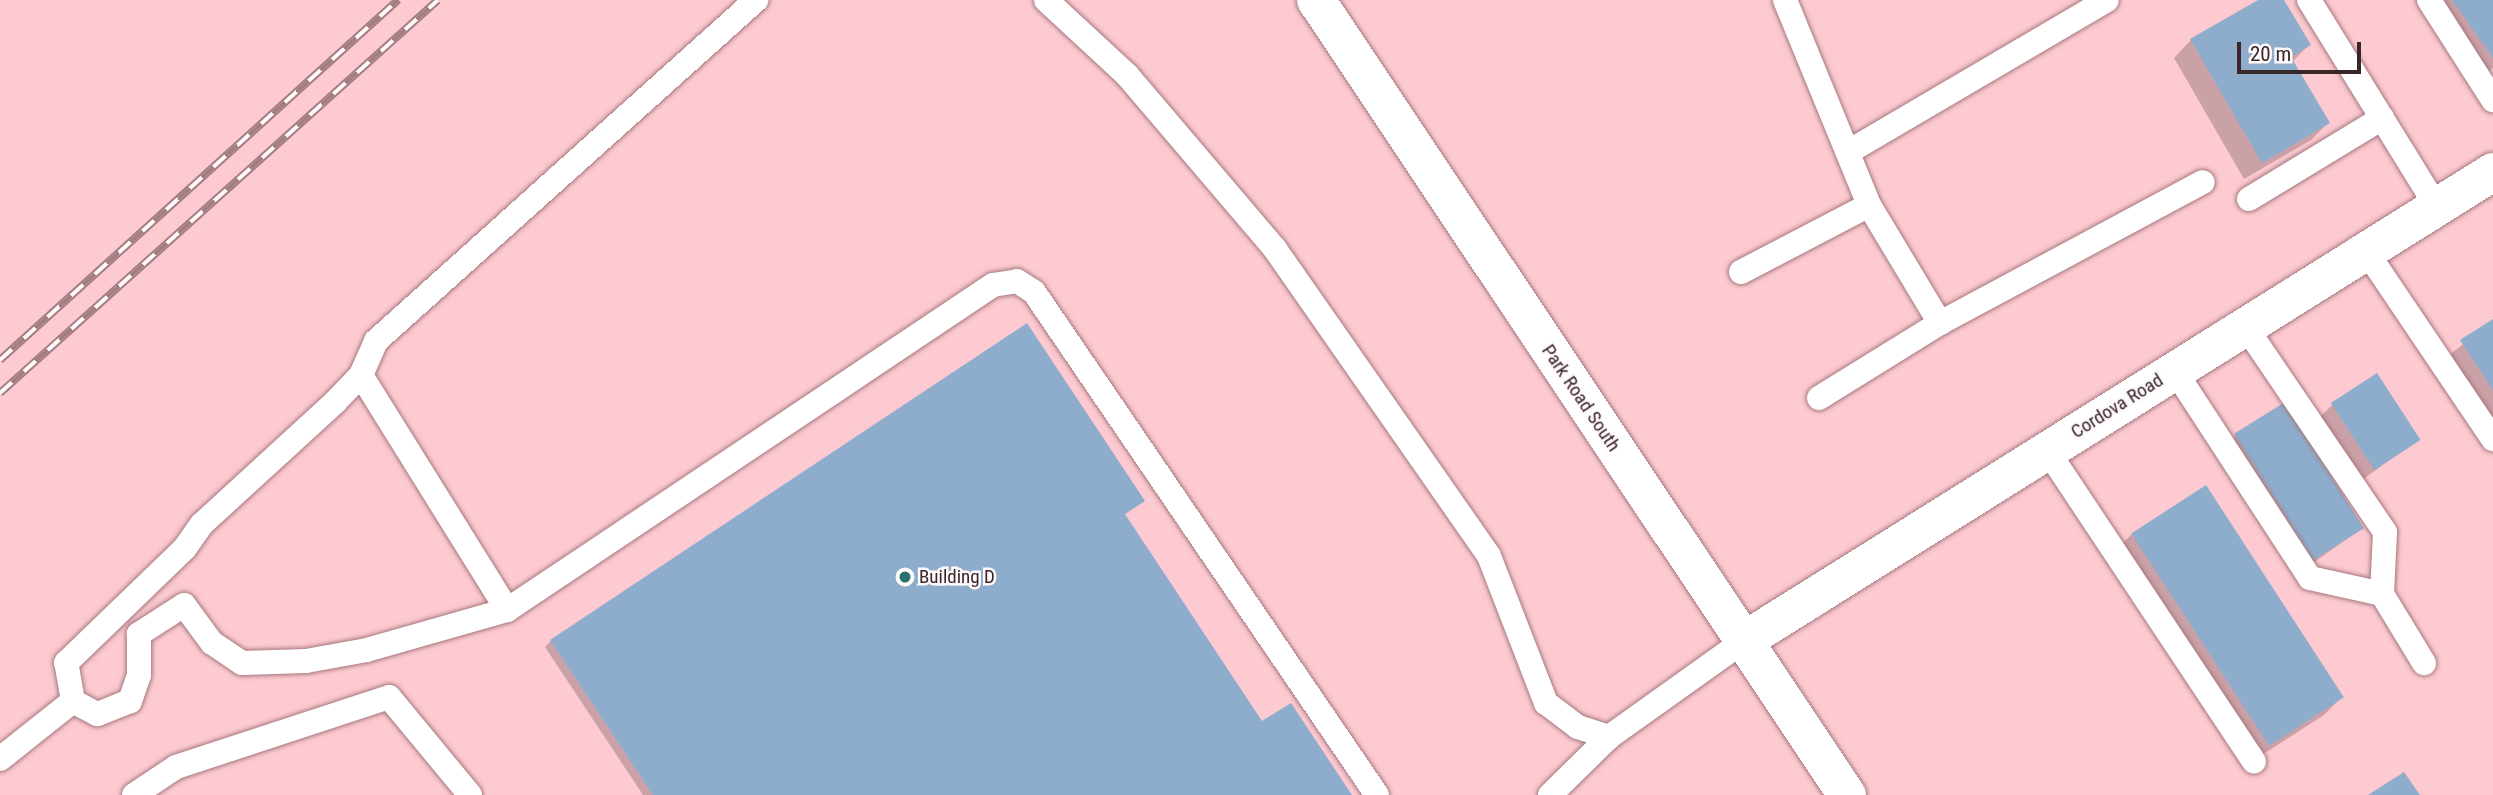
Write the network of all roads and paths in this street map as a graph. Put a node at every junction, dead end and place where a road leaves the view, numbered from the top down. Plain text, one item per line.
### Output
1 (756, 0) edge
2 (1046, 0) edge
3 (1316, 0) edge
4 (1785, 0) edge
5 (2107, 0) edge
6 (2309, 0) edge
7 (2429, 0) edge
8 (2493, 100) edge
9 (2382, 118) junction
10 (1847, 152) junction
11 (2493, 172) edge
12 (2203, 182) dead end
13 (2249, 199) dead end
14 (1869, 205) junction
15 (2437, 207) junction
16 (2366, 251) junction
17 (1741, 272) dead end
18 (1940, 323) junction
19 (2245, 326) junction
20 (2175, 371) junction
21 (361, 375) junction
22 (1819, 398) dead end
23 (2493, 439) edge
24 (2047, 450) junction
25 (2382, 594) junction
26 (507, 610) junction
27 (1742, 642) junction
28 (2424, 663) dead end
29 (73, 701) junction
30 (1609, 737) junction
31 (0, 759) edge
32 (2254, 761) dead end
33 (134, 795) edge
34 (470, 795) edge
35 (1377, 795) edge
36 (1550, 795) edge
37 (1847, 795) edge

1 - 21 lane
2 - 30 lane
3 - 27 main road, Park Road South
4 - 10 lane
5 - 10 lane
6 - 9 lane
7 - 8 lane
9 - 13 lane
9 - 15 lane
10 - 14 lane
11 - 15 main road, Cordova Road
12 - 18 lane
14 - 17 lane
14 - 18 lane
15 - 16 main road, Cordova Road
16 - 19 main road, Cordova Road
16 - 23 lane
18 - 22 lane
19 - 20 main road, Cordova Road
19 - 25 lane
20 - 24 main road, Cordova Road
20 - 25 lane
21 - 26 lane
21 - 29 lane
24 - 27 main road, Cordova Road
24 - 32 lane
25 - 28 lane
26 - 29 lane
26 - 35 lane
27 - 30 lane
27 - 37 main road, Park Road South
29 - 31 lane
30 - 36 lane
33 - 34 lane

